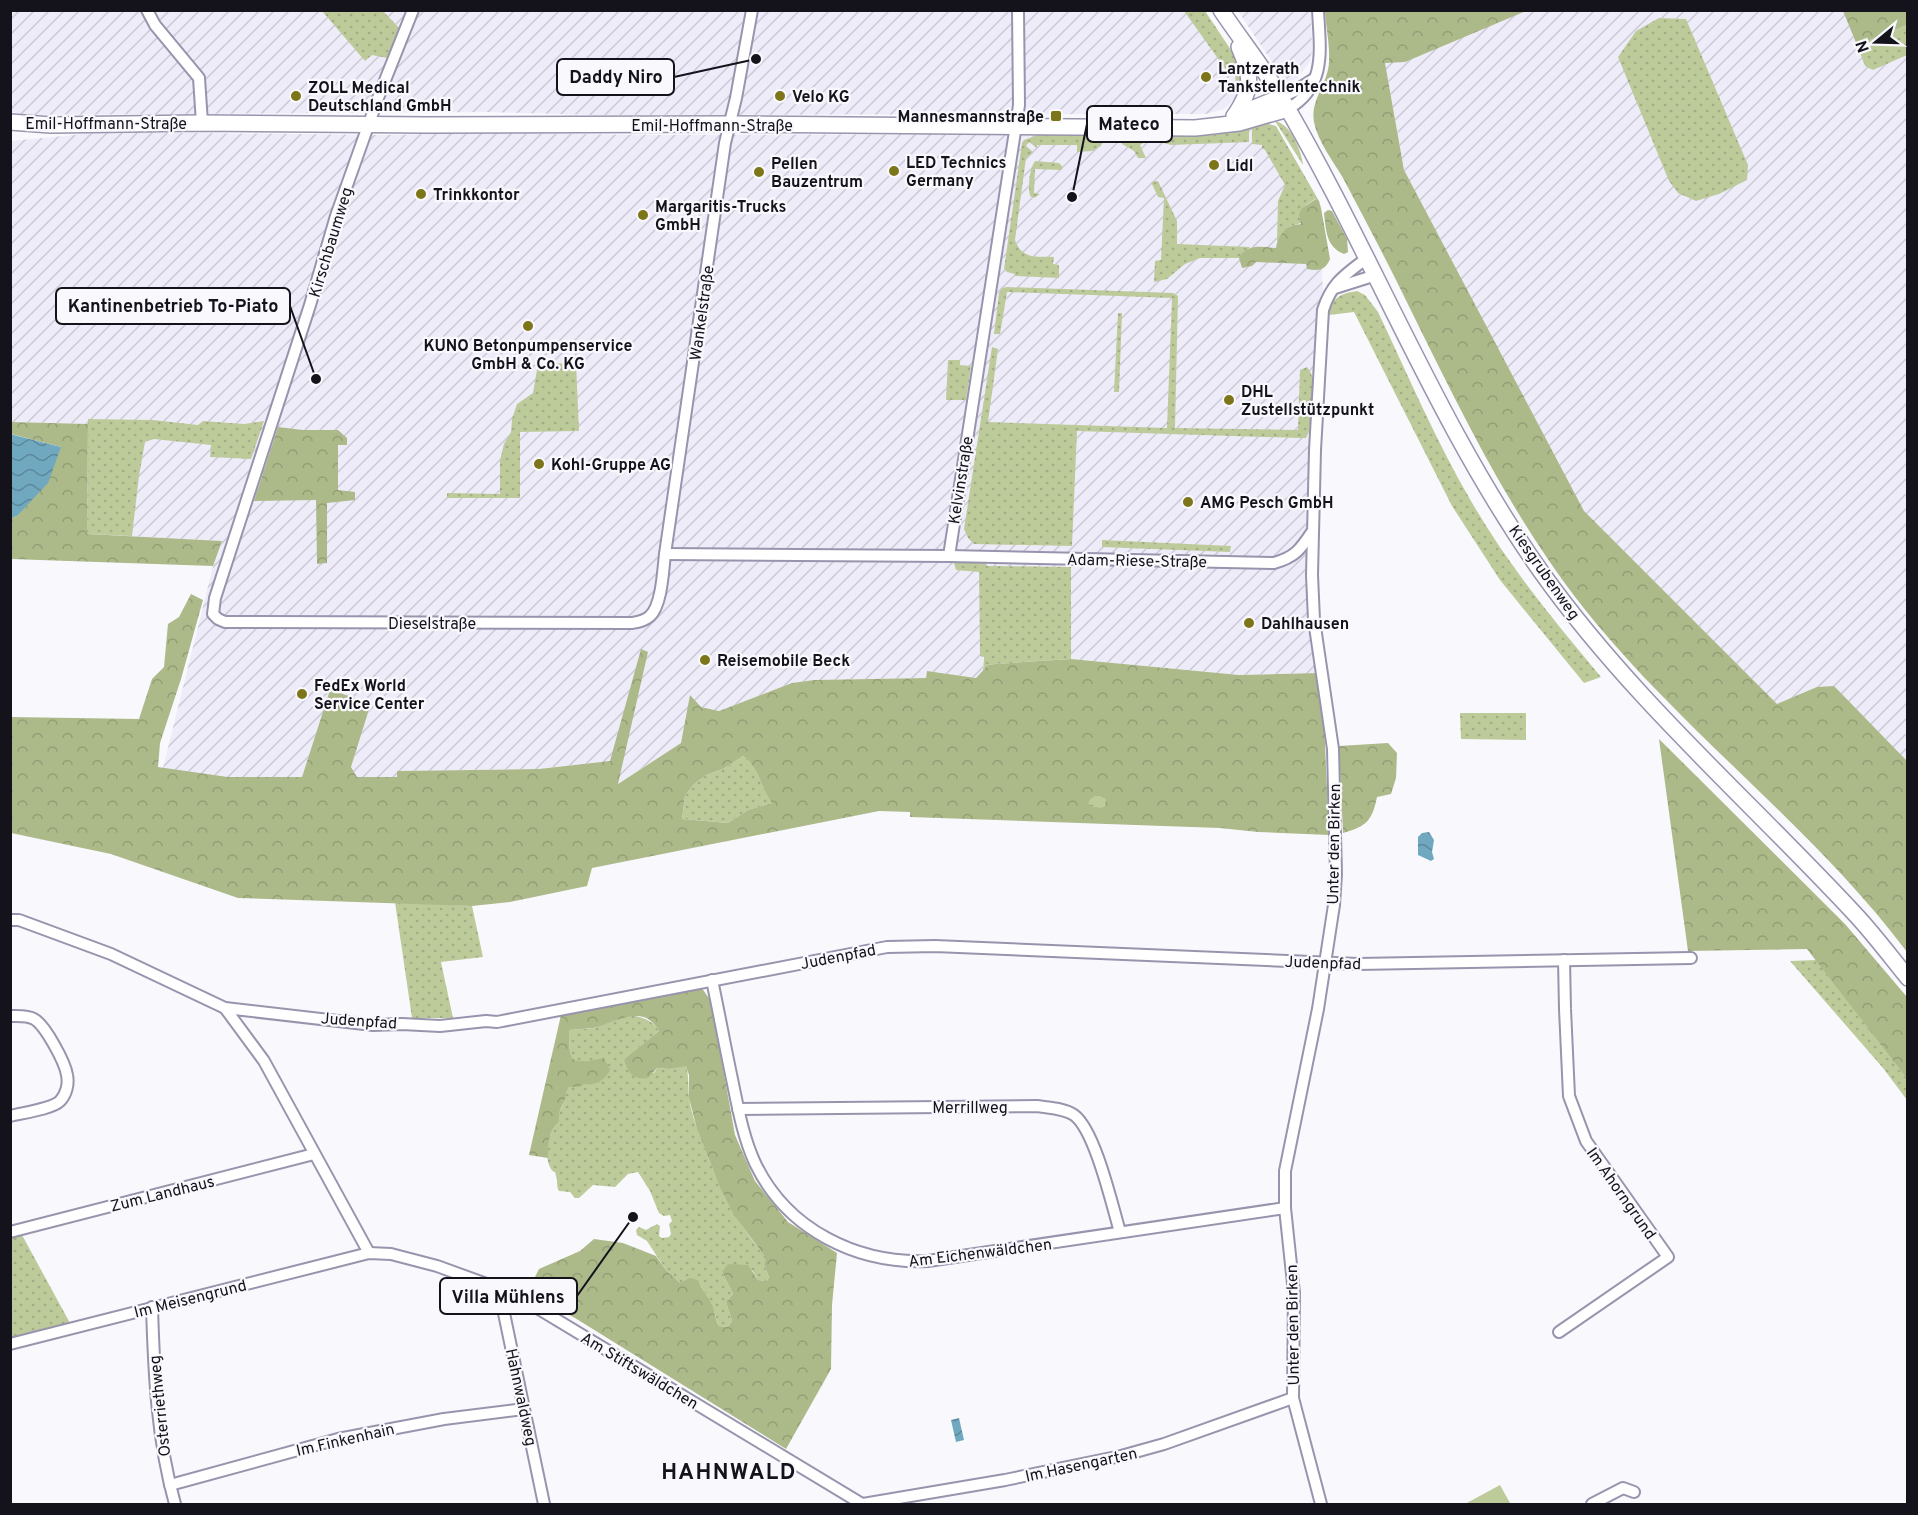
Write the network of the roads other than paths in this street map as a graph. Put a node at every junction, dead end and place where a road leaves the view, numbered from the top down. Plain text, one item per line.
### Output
1 (147, 10) edge
2 (413, 10) edge
3 (752, 10) edge
4 (1018, 10) edge
5 (1318, 10) edge
6 (1224, 15) edge
7 (1284, 103) junction
8 (1235, 115) junction
9 (10, 122) edge
10 (202, 123) junction
11 (370, 123) junction
12 (729, 124) junction
13 (1222, 124) junction
14 (1016, 125) junction
15 (1368, 258) junction
16 (1376, 275) junction
17 (1335, 288) junction
18 (1313, 532) junction
19 (665, 555) junction
20 (949, 555) junction
21 (213, 614) joint
22 (652, 615) joint
23 (10, 920) edge
24 (1691, 958) dead end
25 (1564, 960) junction
26 (1324, 962) junction
27 (1908, 978) edge
28 (712, 980) junction
29 (225, 1008) junction
30 (10, 1016) edge
31 (738, 1109) junction
32 (10, 1116) edge
33 (314, 1154) junction
34 (1285, 1208) junction
35 (10, 1232) edge
36 (1120, 1232) junction
37 (369, 1252) junction
38 (501, 1290) junction
39 (152, 1307) junction
40 (1558, 1332) dead end
41 (10, 1344) edge
42 (1293, 1398) junction
43 (524, 1409) junction
44 (170, 1485) junction
45 (1634, 1492) dead end
46 (175, 1504) edge
47 (544, 1504) edge
48 (862, 1504) edge
49 (1321, 1504) edge
50 (1592, 1504) edge

1 - 10 street, Emil-Hoffmann-Straße
2 - 11 street, Kirschbaumweg
3 - 12 street, Wankelstraße
4 - 14 street
5 - 7 street, Emil-Hoffmann-Straße
6 - 7 street, Kiesgrubenweg
6 - 8 street
7 - 8 street, Emil-Hoffmann-Straße
7 - 13 street, Emil-Hoffmann-Straße
7 - 15 street, Kiesgrubenweg
8 - 13 street, Emil-Hoffmann-Straße
9 - 10 street, Emil-Hoffmann-Straße
10 - 11 street, Emil-Hoffmann-Straße
11 - 12 street, Emil-Hoffmann-Straße
11 - 21 street, Kirschbaumweg
12 - 14 street, Emil-Hoffmann-Straße
12 - 19 street, Wankelstraße
13 - 14 street, Emil-Hoffmann-Straße
14 - 20 street, Kelvinstraße
15 - 16 street, Kiesgrubenweg
15 - 17 street, Unter den Birken
16 - 17 street
16 - 27 street, Kiesgrubenweg
17 - 18 street, Unter den Birken
18 - 20 street, Adam-Riese-Straße
18 - 26 street, Unter den Birken
19 - 20 street
19 - 22 street, Wankelstraße
21 - 22 street, Dieselstraße
23 - 29 street, Judenpfad
24 - 25 street, Judenpfad
25 - 26 street, Judenpfad
25 - 40 street, Im Ahorngrund
26 - 28 street, Judenpfad
26 - 34 street, Unter den Birken
28 - 29 street, Judenpfad
28 - 31 street, Am Eichenwäldchen
29 - 33 street
30 - 32 street
31 - 36 street, Am Eichenwäldchen
31 - 36 street, Merrillweg
33 - 35 street, Zum Landhaus
33 - 37 street
34 - 36 street, Am Eichenwäldchen
34 - 42 street, Unter den Birken
37 - 38 street, Am Stiftswäldchen
37 - 39 street, Im Meisengrund
38 - 43 street, Hahnwaldweg
38 - 48 street, Am Stiftswäldchen
39 - 41 street, Im Meisengrund
39 - 44 street, Osterriethweg
42 - 48 street, Im Hasengarten
42 - 49 street, Unter den Birken
43 - 44 street, Im Finkenhain
43 - 47 street, Hahnwaldweg
44 - 46 street, Osterriethweg
45 - 50 street

